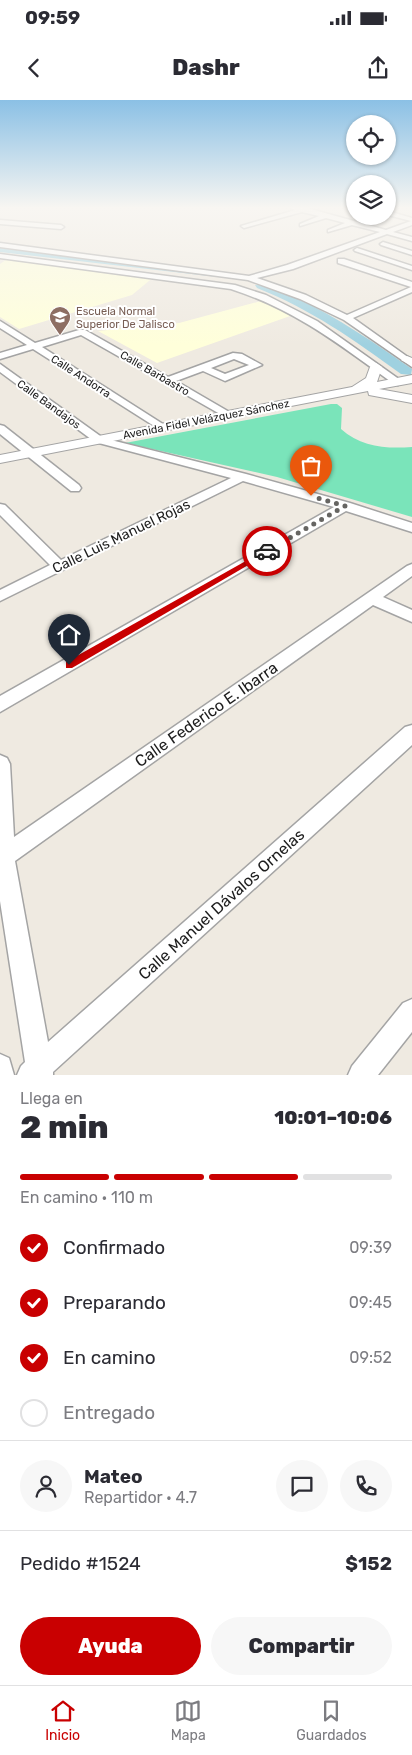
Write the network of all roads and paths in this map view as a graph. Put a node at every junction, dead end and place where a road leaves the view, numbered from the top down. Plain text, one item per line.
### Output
1 (64, 254) edge
2 (327, 254) edge
3 (368, 254) edge
4 (0, 256) edge
5 (341, 261) dead end
6 (412, 268) edge
7 (249, 278) junction
8 (232, 286) junction
9 (412, 287) edge
10 (347, 318) junction
11 (0, 324) edge
12 (35, 346) junction
13 (0, 356) edge
14 (410, 362) edge
15 (376, 367) junction
16 (0, 368) edge
17 (204, 368) dead end
18 (412, 379) edge
19 (168, 381) junction
20 (398, 382) junction
21 (350, 392) junction
22 (412, 393) edge
23 (412, 399) edge
24 (228, 415) junction
25 (0, 428) edge
26 (162, 428) junction
27 (99, 440) junction
28 (30, 453) junction
29 (0, 459) edge
30 (242, 477) junction
31 (74, 488) dead end
32 (345, 506) junction
33 (0, 508) edge
34 (412, 528) edge
35 (59, 566) junction
36 (412, 569) edge
37 (0, 596) edge
38 (372, 598) junction
39 (412, 616) edge
40 (0, 705) edge
41 (412, 733) edge
42 (0, 764) edge
43 (2, 858) edge
44 (412, 1012) edge
45 (0, 1067) edge
46 (36, 1072) edge
47 (1, 1075) edge
48 (361, 1075) edge

1 - 7 street
2 - 7 street
3 - 6 street
4 - 8 street
5 - 9 street
7 - 8 street
7 - 10 street
8 - 15 street
9 - 10 street
10 - 14 street
11 - 12 street, Calle Andorra
12 - 13 street
12 - 19 street, Calle Barbastro
12 - 26 street, Calle Andorra
15 - 20 street
15 - 21 street
16 - 27 street, Calle Bandajos
17 - 19 street
18 - 20 street, Avenida Fidel Velázquez Sánchez
19 - 24 street, Calle Barbastro
20 - 21 street, Avenida Fidel Velázquez Sánchez
20 - 22 street
21 - 23 street
21 - 24 street, Avenida Fidel Velázquez Sánchez
24 - 26 street, Avenida Fidel Velázquez Sánchez
25 - 28 street
26 - 27 street, Avenida Fidel Velázquez Sánchez
27 - 28 street, Avenida Fidel Velázquez Sánchez
27 - 30 street
28 - 29 street, Avenida Fidel Velázquez Sánchez
28 - 31 street
30 - 32 street
30 - 35 street, Calle Luis Manuel Rojas
32 - 34 street
32 - 40 street
33 - 35 street
35 - 37 street, Calle Luis Manuel Rojas
36 - 38 street, Calle Federico E. Ibarra
38 - 39 street
38 - 43 street, Calle Federico E. Ibarra
41 - 46 street, Calle Manuel Dávalos Ornelas
42 - 43 street
43 - 46 street
44 - 48 street
45 - 47 street

